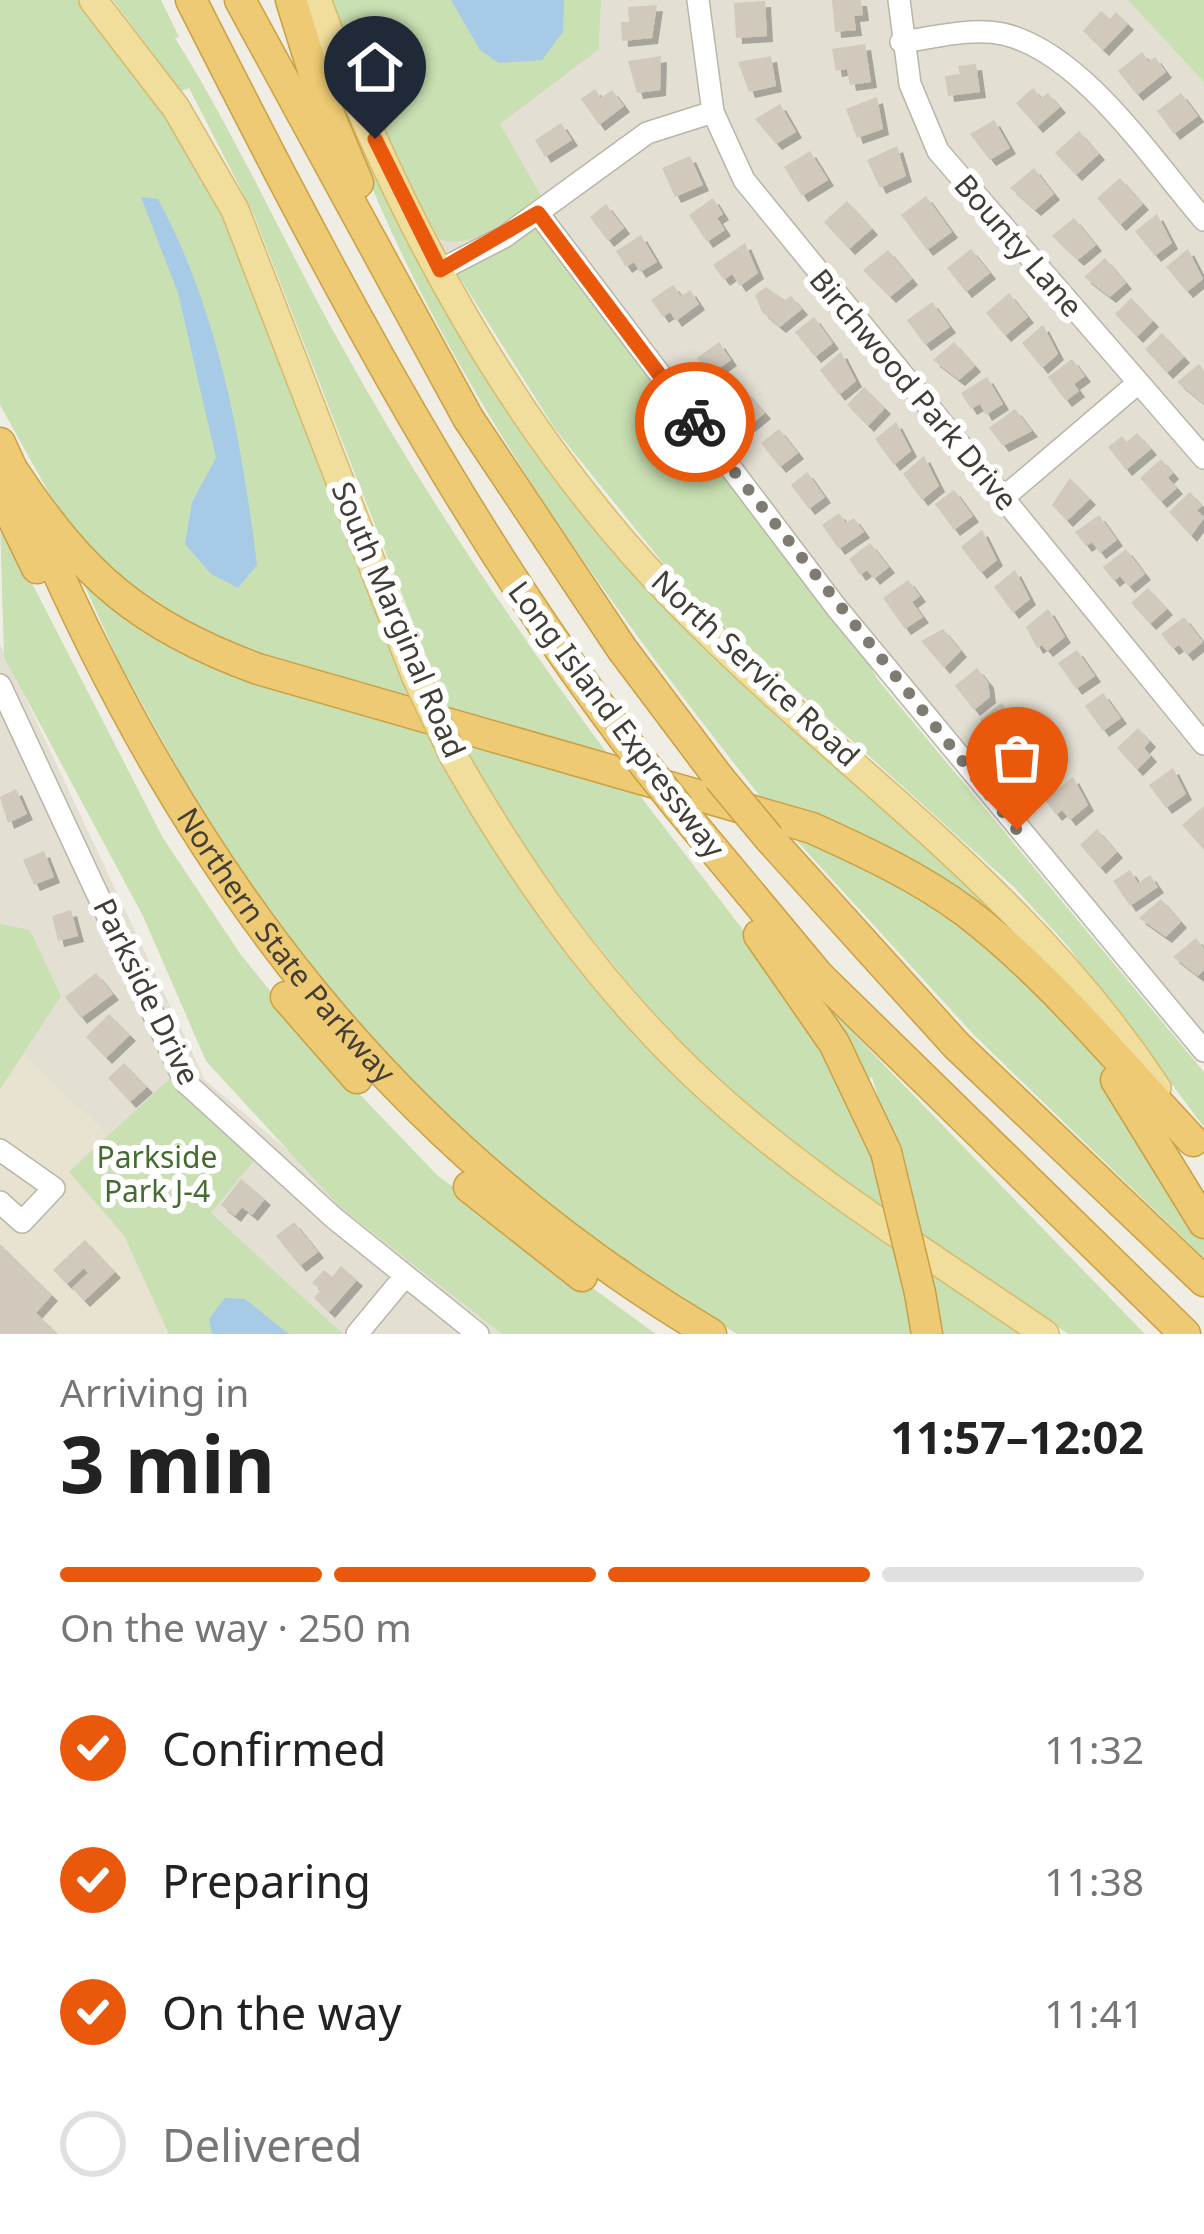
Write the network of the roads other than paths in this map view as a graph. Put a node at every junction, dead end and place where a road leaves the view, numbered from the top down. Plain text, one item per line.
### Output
1 (93, 0) edge
2 (173, 0) edge
3 (190, 0) edge
4 (241, 0) edge
5 (291, 0) edge
6 (317, 0) edge
7 (698, 0) edge
8 (899, 0) edge
9 (901, 42) junction
10 (213, 44) junction
11 (712, 112) junction
12 (538, 213) junction
13 (1204, 220) edge
14 (440, 270) junction
15 (406, 312) junction
16 (1138, 383) junction
17 (0, 443) edge
18 (1204, 458) edge
19 (7, 482) edge
20 (1004, 498) junction
21 (0, 685) edge
22 (1204, 744) edge
23 (722, 874) junction
24 (1082, 1025) junction
25 (1204, 1051) edge
26 (1198, 1149) edge
27 (0, 1150) edge
28 (1042, 1200) junction
29 (0, 1202) edge
30 (1204, 1223) edge
31 (405, 1276) junction
32 (1204, 1281) edge
33 (358, 1334) edge
34 (478, 1334) edge
35 (670, 1334) edge
36 (711, 1334) edge
37 (927, 1334) edge
38 (1045, 1334) edge
39 (1157, 1334) edge
40 (1185, 1334) edge

1 - 38 main road, South Marginal Road, bridge
2 - 10 highway
3 - 10 highway, Long Island Expressway
4 - 15 highway, Long Island Expressway
5 - 15 highway
6 - 14 main road, North Service Road
7 - 11 street, Birchwood Park Drive
8 - 9 street, Bounty Lane
9 - 13 street
9 - 16 street, Bounty Lane
10 - 23 highway, Long Island Expressway, bridge
11 - 12 street
11 - 20 street, Birchwood Park Drive
12 - 14 street
12 - 25 street
14 - 26 main road, North Service Road
15 - 32 highway, Long Island Expressway, bridge
16 - 18 street, Bounty Lane
16 - 20 street
17 - 19 highway, Northern State Parkway
19 - 24 highway
19 - 35 highway, Northern State Parkway
19 - 36 highway, Northern State Parkway
20 - 22 street, Birchwood Park Drive
21 - 31 street, Parkside Drive
23 - 28 highway, Long Island Expressway
23 - 37 highway, bridge
24 - 26 highway
24 - 30 highway
27 - 29 street
28 - 39 highway
28 - 40 highway, Long Island Expressway
31 - 33 street
31 - 34 street, Parkside Drive

